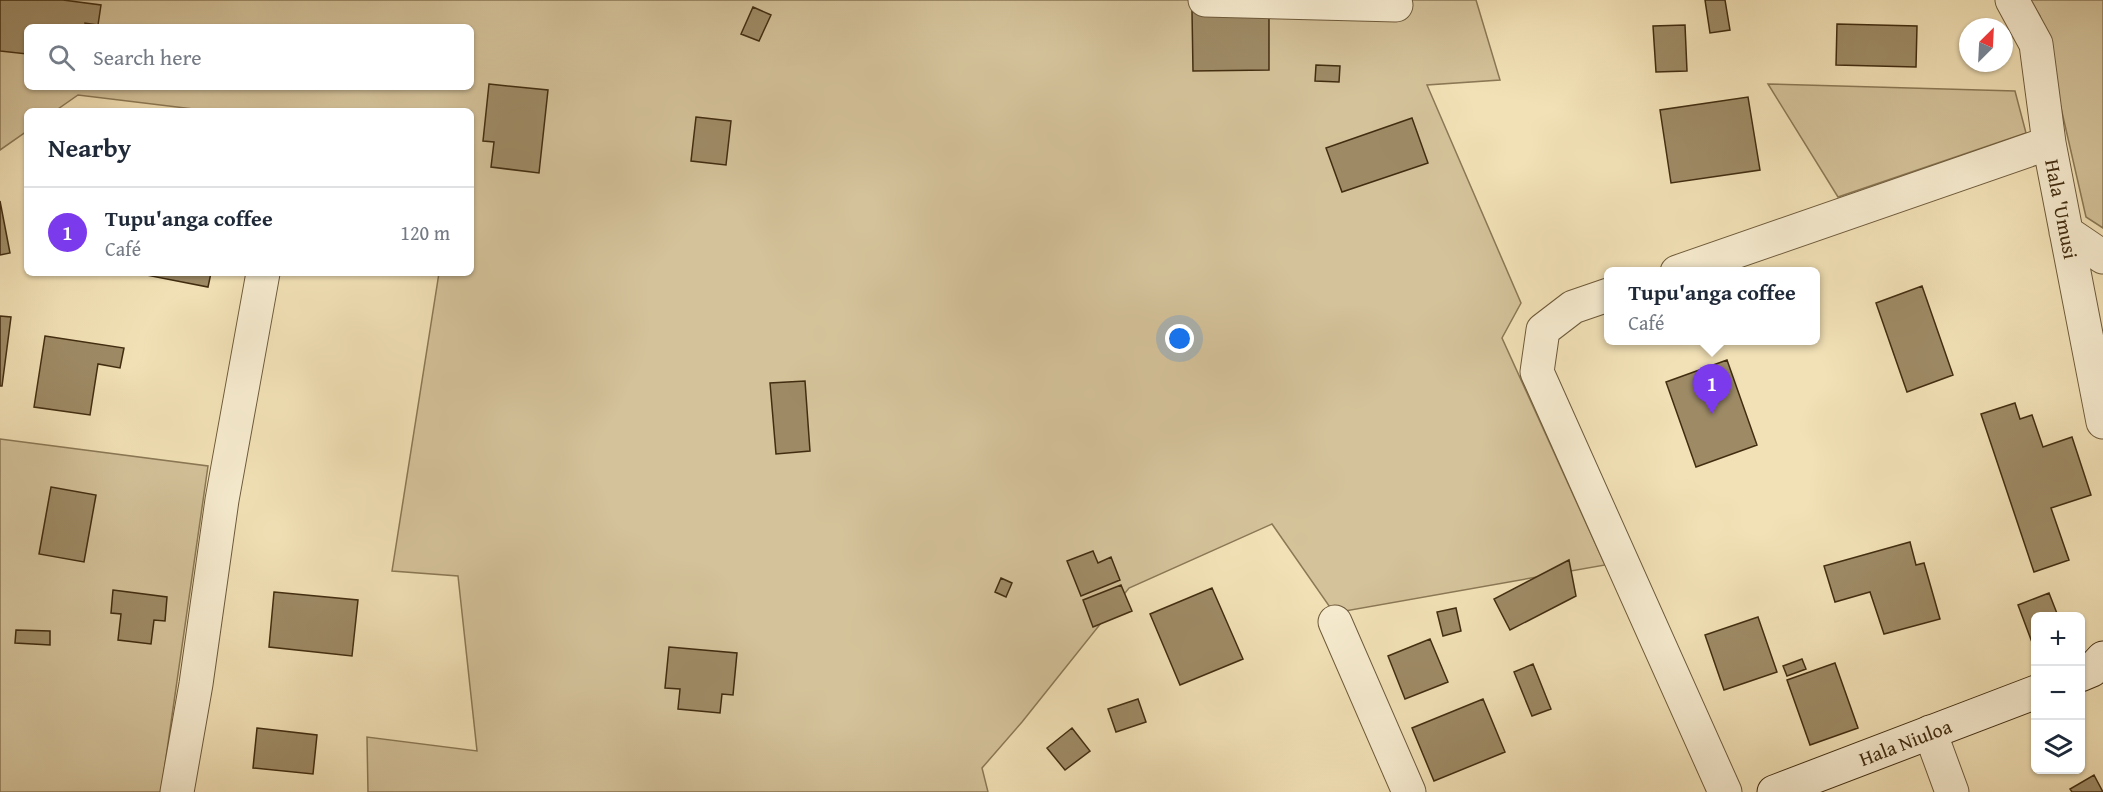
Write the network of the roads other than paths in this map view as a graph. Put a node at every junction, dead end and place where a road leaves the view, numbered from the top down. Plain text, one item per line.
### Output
1 (1205, 0) edge
2 (2012, 0) edge
3 (1396, 5) dead end
4 (2049, 143) junction
5 (2066, 232) junction
6 (2103, 257) edge
7 (1691, 267) edge
8 (263, 276) edge
9 (1604, 296) edge
10 (2103, 422) edge
11 (1335, 622) dead end
12 (2103, 658) edge
13 (2085, 673) edge
14 (2031, 694) edge
15 (1930, 732) junction
16 (177, 792) edge
17 (1409, 792) edge
18 (1725, 792) edge
19 (1774, 792) edge
20 (1952, 792) edge

1 - 3 street
2 - 4 street, Hala 'Umusi
4 - 5 street, Hala 'Umusi
4 - 7 street
5 - 6 street
5 - 10 street, Hala 'Umusi
8 - 16 street
9 - 18 street
11 - 17 street
12 - 13 street
14 - 15 street, Hala Niuloa
15 - 19 street, Hala Niuloa
15 - 20 street

